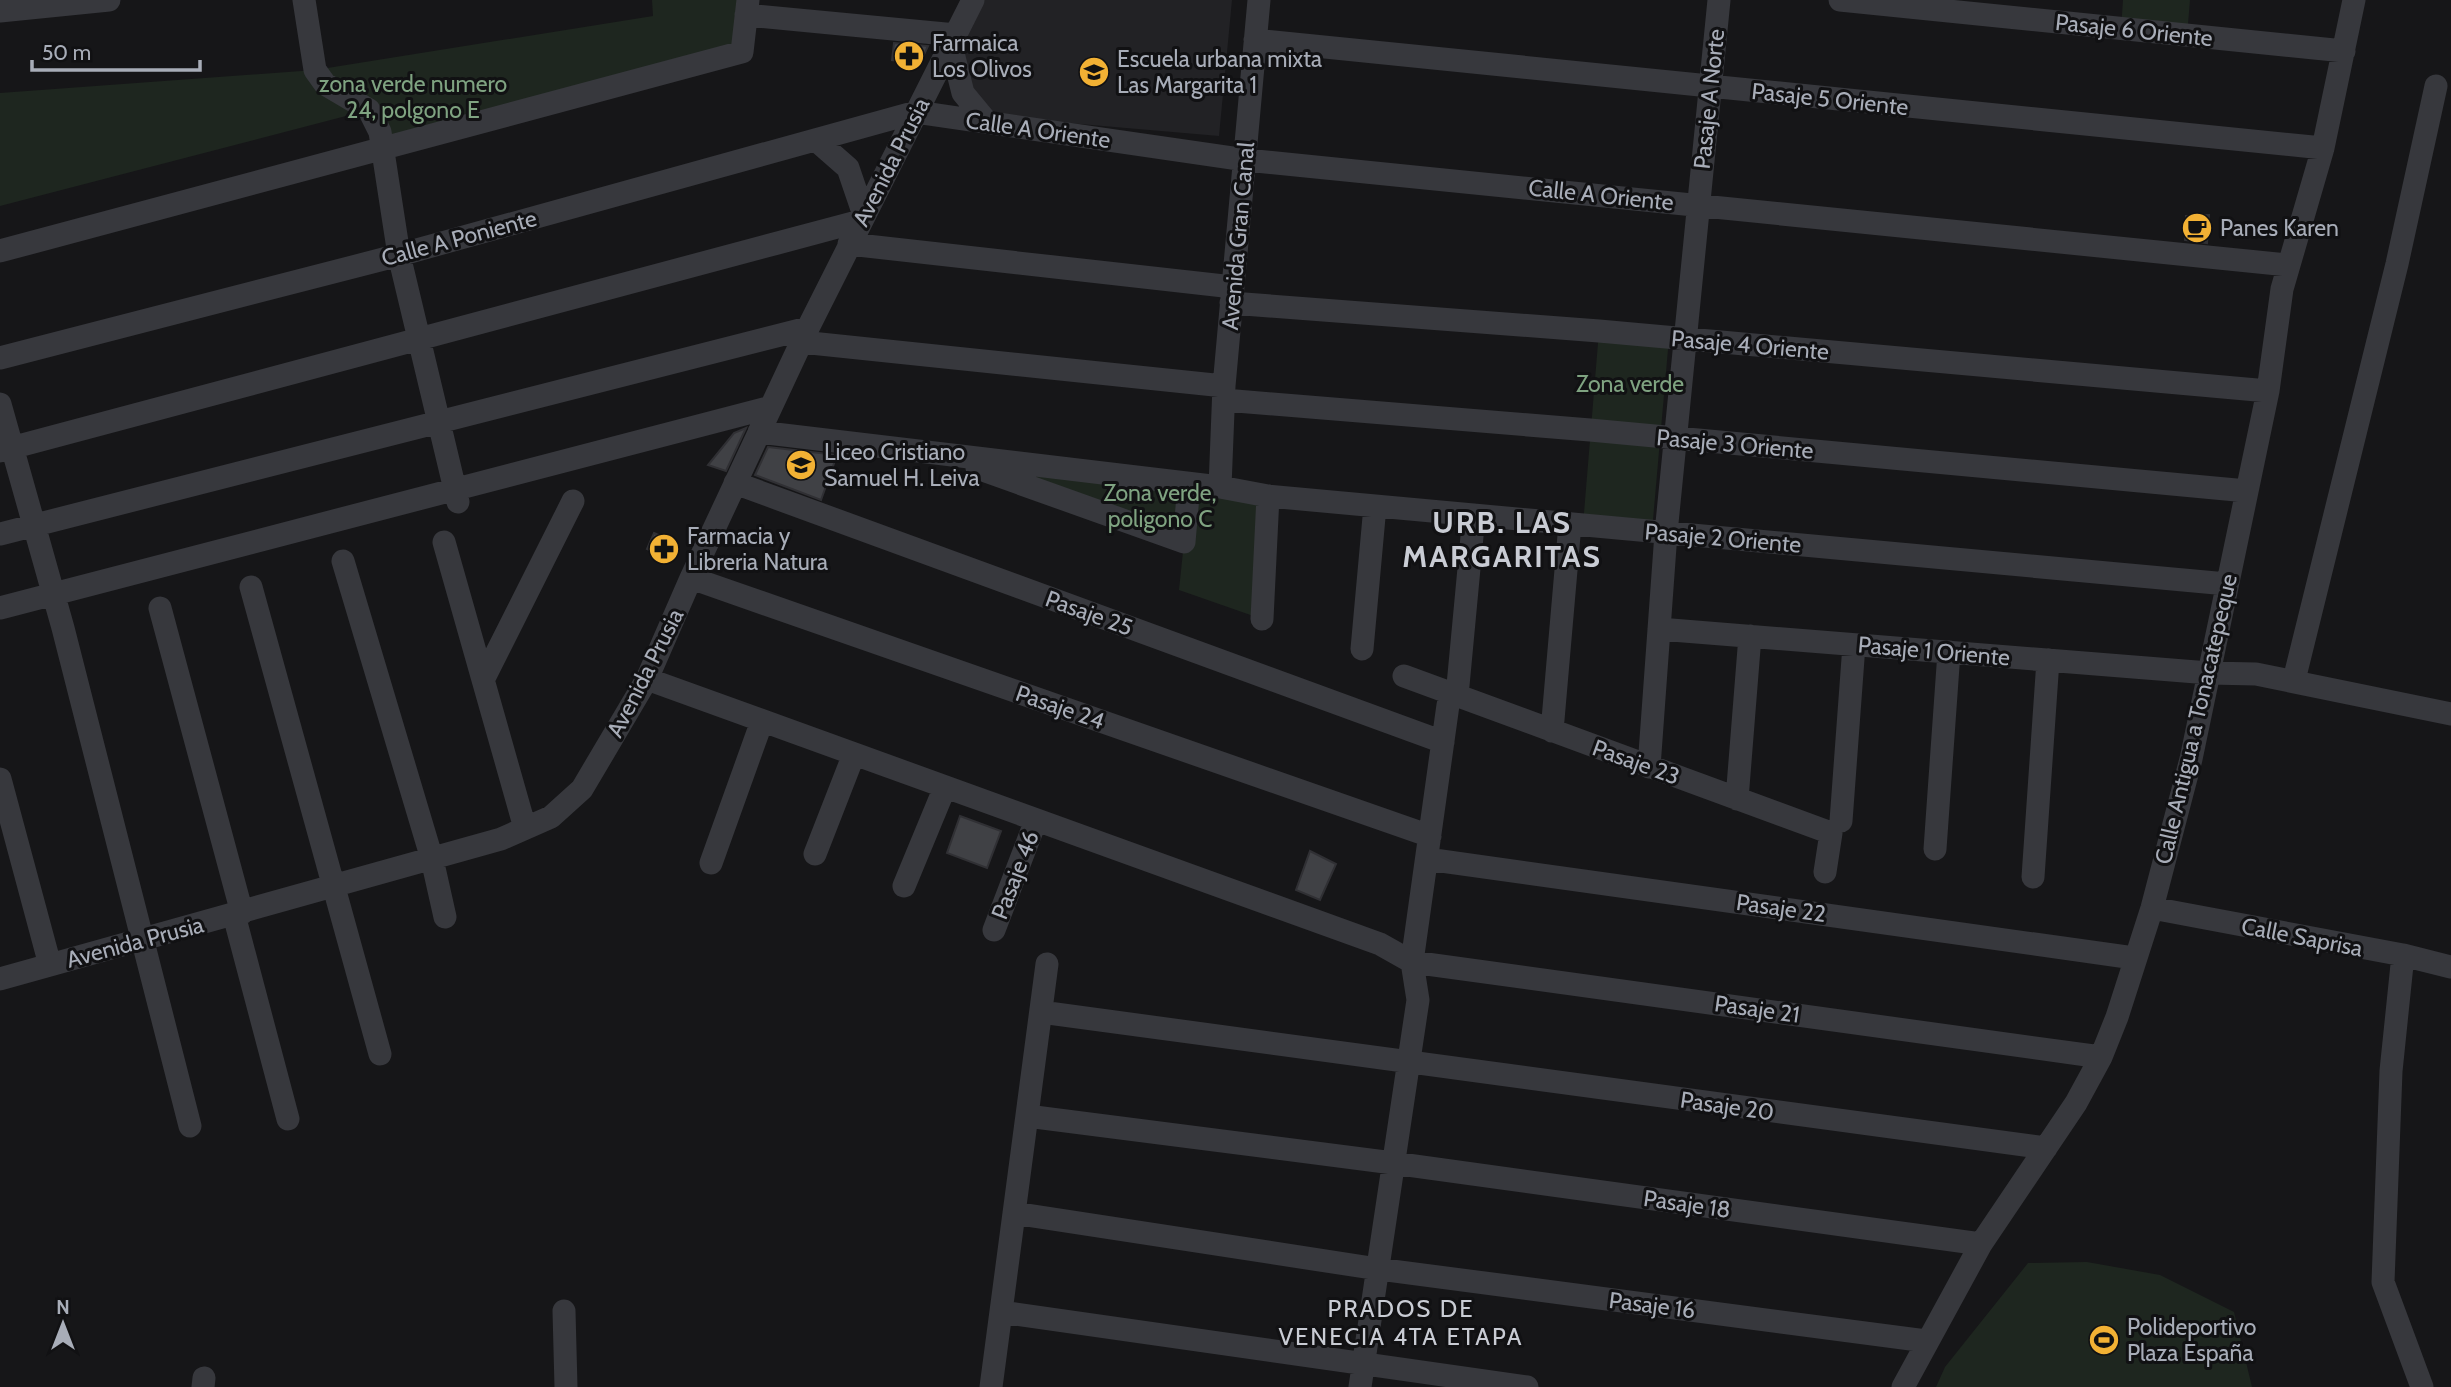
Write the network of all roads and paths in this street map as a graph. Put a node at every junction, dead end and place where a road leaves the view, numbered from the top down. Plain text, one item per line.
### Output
1 (110, 0) edge
2 (304, 0) edge
3 (973, 0) edge
4 (1259, 0) edge
5 (1719, 0) edge
6 (1840, 0) edge
7 (2354, 0) edge
8 (747, 8) edge
9 (0, 11) edge
10 (953, 40) junction
11 (1255, 40) junction
12 (2344, 51) junction
13 (2436, 86) dead end
14 (1711, 87) junction
15 (916, 113) junction
16 (987, 122) junction
17 (816, 140) junction
18 (2323, 148) junction
19 (383, 149) junction
20 (1245, 160) junction
21 (1699, 205) junction
22 (862, 218) junction
23 (849, 244) junction
24 (0, 251) edge
25 (398, 256) junction
26 (2288, 265) junction
27 (1232, 295) junction
28 (804, 335) junction
29 (419, 339) junction
30 (1685, 339) junction
31 (0, 358) edge
32 (2269, 391) junction
33 (1224, 393) junction
34 (0, 404) edge
35 (771, 407) junction
36 (439, 422) junction
37 (759, 432) junction
38 (1675, 438) junction
39 (6, 449) edge
40 (935, 453) junction
41 (1220, 479) junction
42 (735, 483) junction
43 (1189, 484) junction
44 (2247, 491) junction
45 (457, 496) junction
46 (1268, 496) junction
47 (573, 501) dead end
48 (1375, 506) junction
49 (1474, 515) junction
50 (1570, 524) junction
51 (34, 525) junction
52 (1666, 533) junction
53 (0, 534) edge
54 (444, 542) dead end
55 (343, 561) dead end
56 (691, 578) junction
57 (2227, 584) junction
58 (251, 587) dead end
59 (53, 594) junction
60 (0, 608) edge
61 (160, 608) dead end
62 (1262, 619) dead end
63 (1659, 629) junction
64 (1750, 636) junction
65 (1854, 645) junction
66 (1362, 649) dead end
67 (1949, 652) junction
68 (2048, 660) junction
69 (2209, 673) junction
70 (1404, 676) dead end
71 (647, 679) junction
72 (483, 680) junction
73 (2294, 680) junction
74 (1452, 701) junction
75 (2451, 714) edge
76 (762, 721) junction
77 (1552, 731) junction
78 (1443, 742) junction
79 (854, 754) junction
80 (1649, 767) junction
81 (0, 779) edge
82 (945, 787) junction
83 (1737, 799) junction
84 (1036, 820) junction
85 (1841, 821) dead end
86 (525, 828) junction
87 (1428, 847) junction
88 (1935, 849) dead end
89 (816, 854) dead end
90 (432, 859) junction
91 (711, 863) dead end
92 (1825, 872) dead end
93 (2033, 877) dead end
94 (904, 886) dead end
95 (333, 887) junction
96 (2152, 908) junction
97 (237, 914) junction
98 (445, 917) dead end
99 (994, 930) dead end
100 (143, 940) junction
101 (2403, 955) junction
102 (2134, 958) junction
103 (1412, 962) junction
104 (1047, 964) dead end
105 (50, 965) junction
106 (2451, 967) edge
107 (0, 979) edge
108 (1041, 1012) junction
109 (380, 1054) dead end
110 (2101, 1057) junction
111 (1408, 1063) junction
112 (1027, 1116) junction
113 (288, 1119) dead end
114 (190, 1126) dead end
115 (2046, 1148) junction
116 (1393, 1163) junction
117 (1014, 1213) junction
118 (1981, 1244) junction
119 (1378, 1269) junction
120 (564, 1311) dead end
121 (1001, 1312) junction
122 (1926, 1341) junction
123 (1362, 1376) edge
124 (566, 1387) edge
125 (991, 1387) edge
126 (1527, 1387) edge
127 (1903, 1387) edge
128 (2423, 1387) edge

1 - 9 street
2 - 19 street
3 - 10 street, Avenida Prusia
4 - 11 street, Avenida Gran Canal
5 - 14 street, Pasaje A Norte
6 - 12 street, Pasaje 6 Oriente
7 - 12 street, Calle Antigua a Tonacatepeque
8 - 10 street
8 - 19 street
10 - 15 street, Avenida Prusia
10 - 16 street
11 - 14 street, Pasaje 5 Oriente
11 - 20 street, Avenida Gran Canal
12 - 18 street, Calle Antigua a Tonacatepeque
13 - 73 street
14 - 18 street, Pasaje 5 Oriente
14 - 21 street, Pasaje A Norte
15 - 16 street, Calle A Oriente
15 - 17 street, Calle A Poniente
15 - 22 street, Avenida Prusia
16 - 20 street, Calle A Oriente
17 - 22 street
17 - 25 street, Calle A Poniente
18 - 26 street, Calle Antigua a Tonacatepeque
19 - 24 street
19 - 25 street
20 - 21 street, Calle A Oriente
20 - 27 street, Avenida Gran Canal
21 - 26 street, Calle A Oriente
21 - 30 street, Pasaje A Norte
22 - 23 street, Avenida Prusia
22 - 29 street
23 - 27 street, Pasaje 4 Oriente
23 - 28 street, Avenida Prusia
25 - 29 street
25 - 31 street, Calle A Poniente
26 - 32 street, Calle Antigua a Tonacatepeque
27 - 30 street, Pasaje 4 Oriente
27 - 33 street, Avenida Gran Canal
28 - 33 street, Pasaje 3 Oriente
28 - 35 street, Avenida Prusia
28 - 36 street
29 - 36 street
29 - 39 street
30 - 32 street, Pasaje 4 Oriente
30 - 38 street, Pasaje A Norte
32 - 44 street, Calle Antigua a Tonacatepeque
33 - 38 street, Pasaje 3 Oriente
33 - 41 street, Avenida Gran Canal
34 - 39 street
35 - 37 street, Avenida Prusia
35 - 45 street
36 - 45 street
36 - 51 street
37 - 40 street, Pasaje 2 Oriente
37 - 42 street, Avenida Prusia
38 - 44 street, Pasaje 3 Oriente
38 - 52 street, Pasaje A Norte
39 - 51 street
40 - 43 street, Pasaje 2 Oriente
40 - 43 street
41 - 43 street, Pasaje 2 Oriente
41 - 46 street, Pasaje 2 Oriente
42 - 56 street, Avenida Prusia
42 - 78 street, Pasaje 25
44 - 57 street, Calle Antigua a Tonacatepeque
45 - 59 street
46 - 48 street, Pasaje 2 Oriente
46 - 62 street
47 - 72 street
48 - 49 street, Pasaje 2 Oriente
48 - 66 street
49 - 50 street, Pasaje 2 Oriente
49 - 74 street
50 - 52 street, Pasaje 2 Oriente
50 - 77 street
51 - 53 street
51 - 59 street
52 - 57 street, Pasaje 2 Oriente
52 - 63 street, Pasaje A Norte
54 - 72 street
55 - 90 street
56 - 71 street, Avenida Prusia
56 - 87 street, Pasaje 24
57 - 69 street, Calle Antigua a Tonacatepeque
58 - 95 street
59 - 60 street
59 - 100 street
61 - 97 street
63 - 64 street, Pasaje 1 Oriente
63 - 80 street, Pasaje A Norte
64 - 65 street, Pasaje 1 Oriente
64 - 83 street
65 - 67 street, Pasaje 1 Oriente
65 - 85 street
67 - 68 street, Pasaje 1 Oriente
67 - 88 street
68 - 69 street, Pasaje 1 Oriente
68 - 93 street
69 - 73 street, Pasaje 1 Oriente
69 - 96 street, Calle Antigua a Tonacatepeque
70 - 74 street, Pasaje 23
71 - 76 street
71 - 86 street, Avenida Prusia
72 - 86 street
73 - 75 street, Pasaje 1 Oriente
74 - 77 street, Pasaje 23
74 - 78 street
76 - 79 street
76 - 91 street
77 - 80 street, Pasaje 23
78 - 87 street
79 - 82 street
79 - 89 street
80 - 83 street, Pasaje 23
81 - 105 street
82 - 84 street
82 - 94 street
83 - 92 street, Pasaje 23
84 - 99 street, Pasaje 46
84 - 103 street
86 - 90 street, Avenida Prusia
87 - 102 street, Pasaje 22
87 - 103 street
90 - 95 street, Avenida Prusia
90 - 98 street
95 - 97 street, Avenida Prusia
95 - 109 street
96 - 101 street, Calle Saprisa
96 - 102 street, Calle Antigua a Tonacatepeque
97 - 100 street, Avenida Prusia
97 - 113 street
100 - 105 street, Avenida Prusia
100 - 114 street
101 - 106 street, Calle Saprisa
101 - 128 street
102 - 110 street, Calle Antigua a Tonacatepeque
103 - 110 street, Pasaje 21
103 - 111 street
104 - 108 street
105 - 107 street, Avenida Prusia
108 - 111 street, Pasaje 20
108 - 112 street
110 - 115 street, Calle Antigua a Tonacatepeque
111 - 115 street, Pasaje 20
111 - 116 street
112 - 116 street, Pasaje 18
112 - 117 street
115 - 118 street, Calle Antigua a Tonacatepeque
116 - 118 street, Pasaje 18
116 - 119 street
117 - 119 street, Pasaje 16
117 - 121 street
118 - 122 street, Calle Antigua a Tonacatepeque
119 - 122 street, Pasaje 16
119 - 123 street
120 - 124 street
121 - 123 street
121 - 125 street
122 - 127 street, Calle Antigua a Tonacatepeque
123 - 126 street

